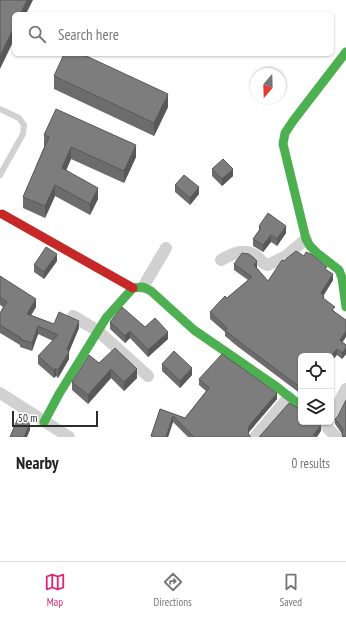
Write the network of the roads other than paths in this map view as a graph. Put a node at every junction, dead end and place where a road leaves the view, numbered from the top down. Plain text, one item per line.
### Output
1 (346, 52) edge
2 (0, 109) edge
3 (0, 175) edge
4 (2, 214) dead end
5 (306, 239) junction
6 (166, 248) dead end
7 (221, 260) dead end
8 (138, 288) junction
9 (346, 307) edge
10 (73, 316) dead end
11 (98, 331) junction
12 (148, 376) dead end
13 (346, 389) edge
14 (0, 393) edge
15 (289, 397) junction
16 (298, 404) edge
17 (334, 410) edge
18 (44, 422) junction
19 (329, 425) edge
20 (69, 437) edge
21 (254, 437) edge
22 (335, 437) edge

1 - 5 street
2 - 3 lane
4 - 8 street
5 - 7 street
5 - 9 street
6 - 8 street
8 - 11 street
8 - 15 street
10 - 11 street
11 - 12 street
11 - 18 street
13 - 17 street
14 - 18 street
15 - 16 street
15 - 21 street
18 - 20 street
19 - 22 street

